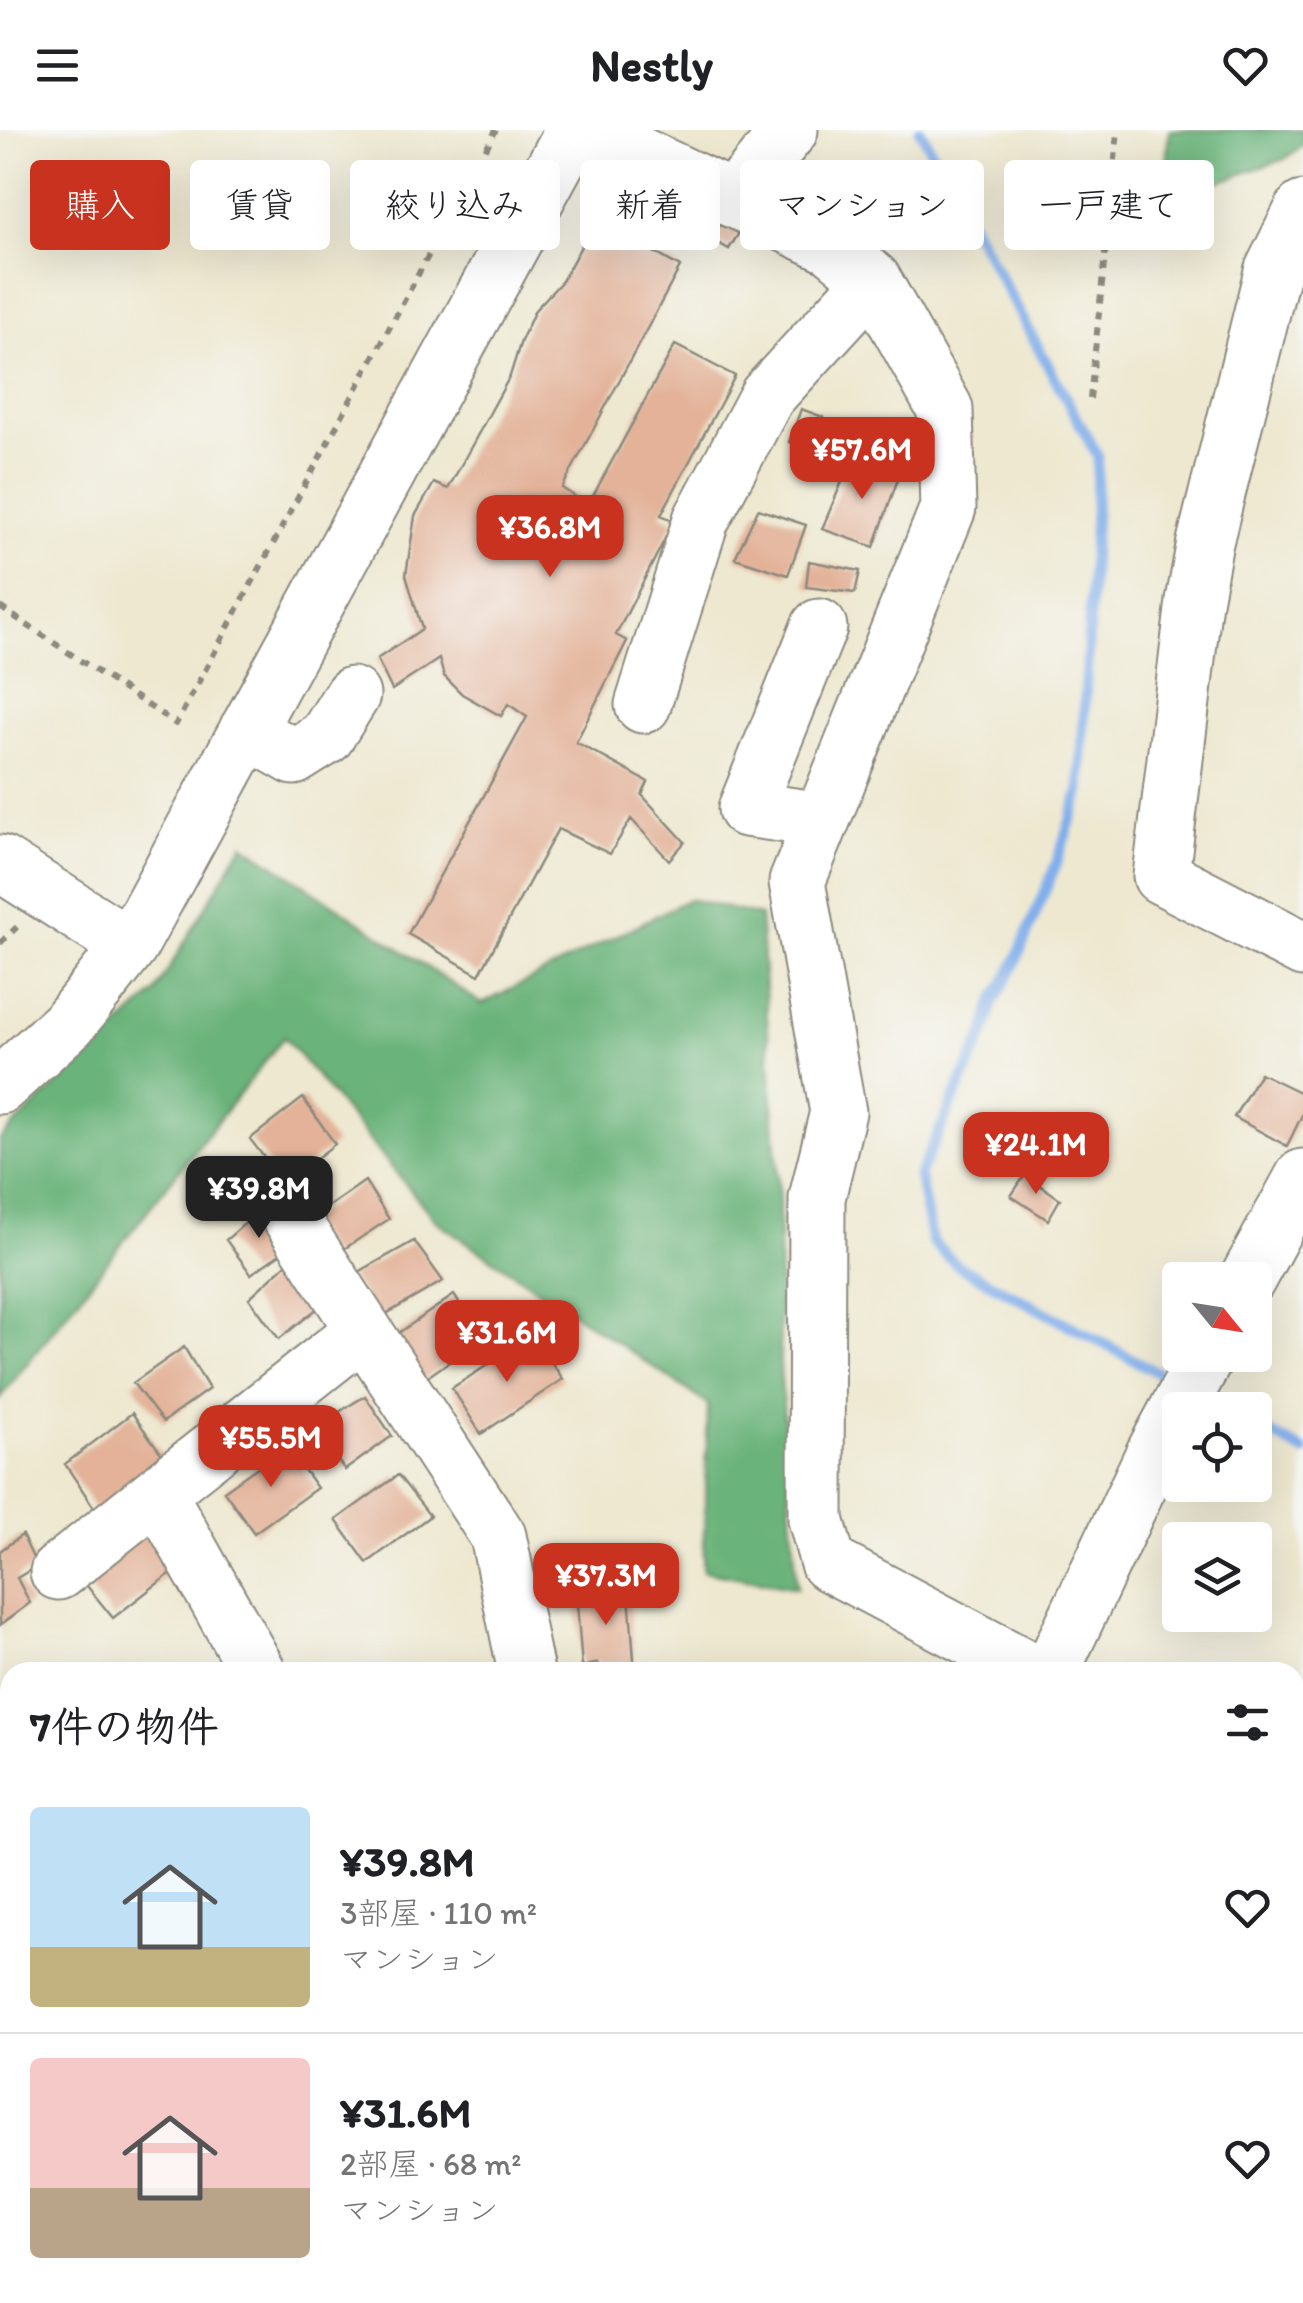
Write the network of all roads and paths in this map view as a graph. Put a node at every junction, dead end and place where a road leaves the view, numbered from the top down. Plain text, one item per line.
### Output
1 (496, 130) edge
2 (574, 130) edge
3 (586, 130) edge
4 (790, 130) edge
5 (1118, 130) edge
6 (734, 200) junction
7 (1303, 209) edge
8 (873, 280) junction
9 (1090, 399) dead end
10 (0, 608) edge
11 (819, 626) dead end
12 (352, 695) dead end
13 (642, 704) dead end
14 (247, 730) junction
15 (822, 820) junction
16 (0, 862) edge
17 (130, 946) junction
18 (1303, 949) edge
19 (0, 1086) edge
20 (1303, 1177) edge
21 (275, 1194) dead end
22 (1257, 1262) edge
23 (364, 1330) junction
24 (1197, 1372) edge
25 (158, 1493) junction
26 (58, 1572) dead end
27 (252, 1662) edge
28 (524, 1662) edge
29 (1015, 1662) edge
30 (1056, 1662) edge

1 - 10 path
2 - 14 street
3 - 6 street
4 - 6 street
5 - 9 path
6 - 8 street
7 - 18 street
8 - 13 street
8 - 15 street
11 - 15 street
12 - 14 street
14 - 17 street
15 - 29 street
16 - 17 street
17 - 19 street
20 - 22 street
21 - 23 street
23 - 25 street
23 - 28 street
24 - 30 street
25 - 26 street
25 - 27 street

